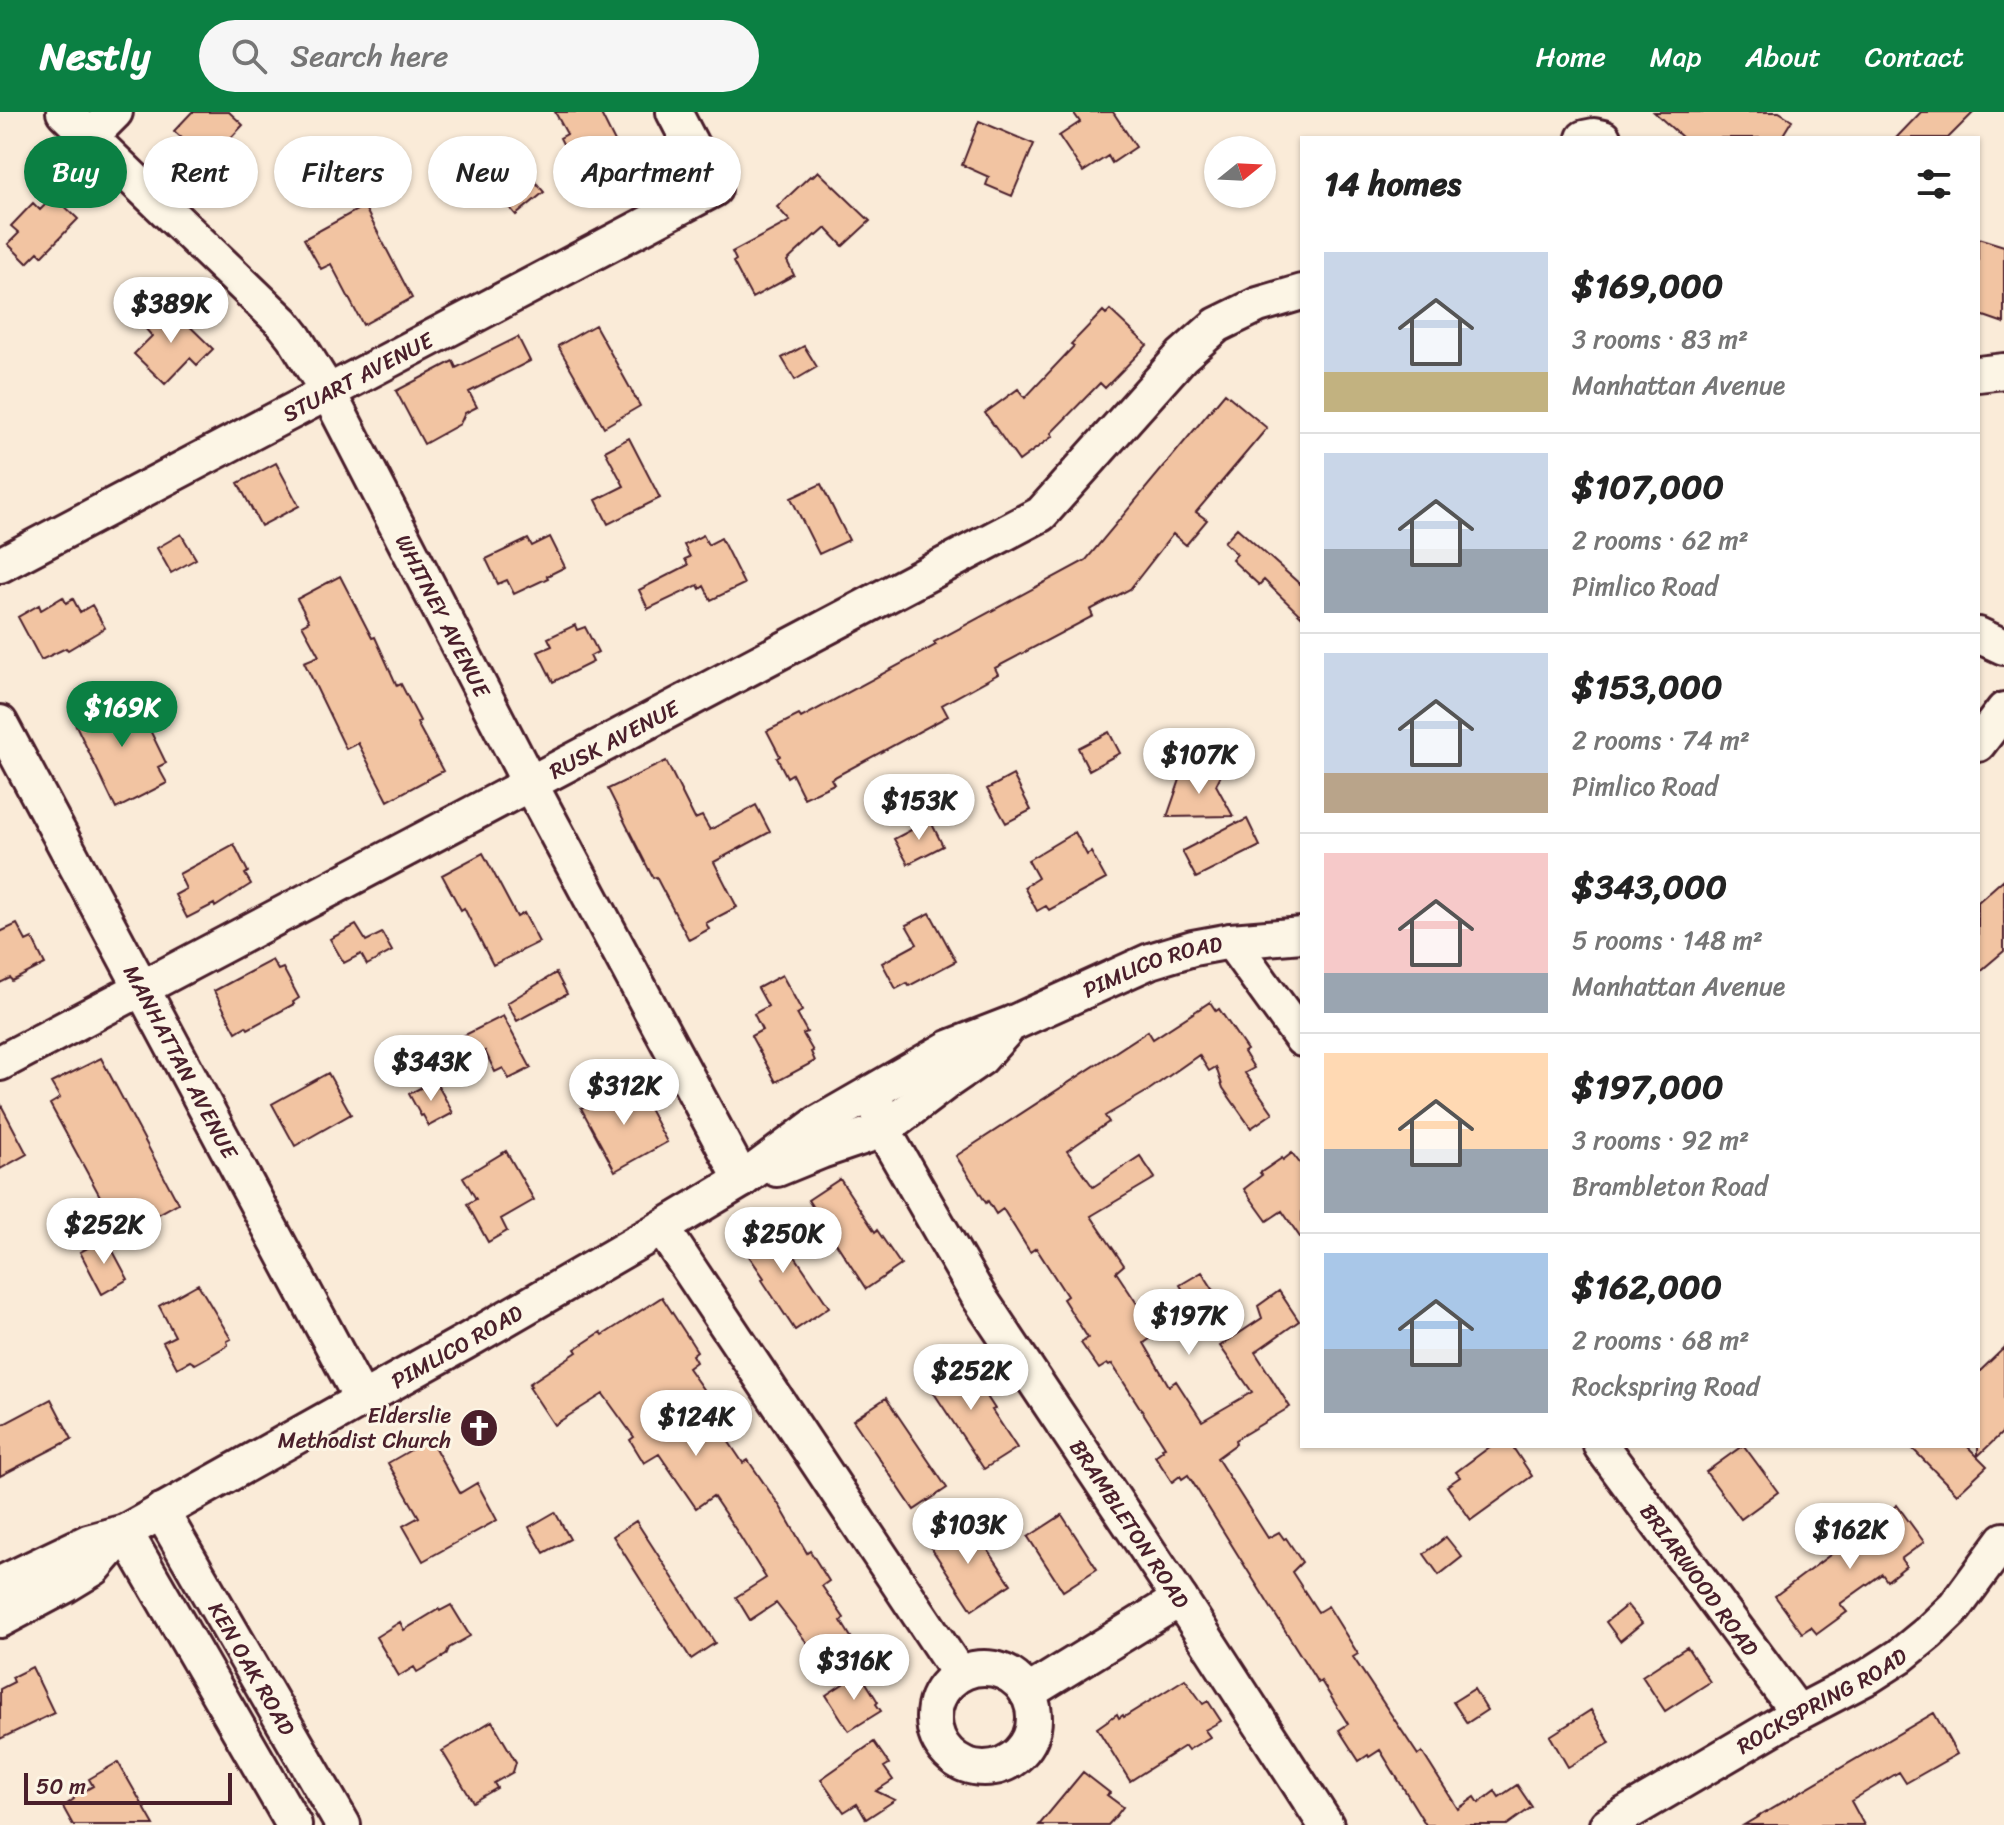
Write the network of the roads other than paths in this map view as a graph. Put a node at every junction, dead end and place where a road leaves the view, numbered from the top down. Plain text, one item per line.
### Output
1 (64, 112) edge
2 (115, 112) edge
3 (674, 112) edge
4 (89, 136) edge
5 (91, 136) edge
6 (127, 173) edge
7 (1300, 293) edge
8 (2004, 371) edge
9 (1980, 374) edge
10 (328, 392) junction
11 (0, 565) edge
12 (1980, 636) edge
13 (2004, 647) edge
14 (0, 723) edge
15 (530, 784) junction
16 (1300, 935) edge
17 (1231, 941) junction
18 (142, 987) junction
19 (1011, 1024) junction
20 (1300, 1036) edge
21 (0, 1063) edge
22 (874, 1092) junction
23 (883, 1130) junction
24 (742, 1180) junction
25 (662, 1228) junction
26 (362, 1400) junction
27 (1602, 1448) edge
28 (161, 1511) junction
29 (125, 1532) junction
30 (2004, 1540) edge
31 (0, 1584) edge
32 (1180, 1599) junction
33 (0, 1620) edge
34 (959, 1674) junction
35 (1027, 1693) junction
36 (1798, 1713) junction
37 (294, 1825) edge
38 (343, 1825) edge
39 (1326, 1825) edge
40 (1607, 1825) edge

1 - 4 street, WHITNEY AVENUE
2 - 5 street
3 - 10 street, STUART AVENUE
6 - 10 street, WHITNEY AVENUE
7 - 15 street, RUSK AVENUE
8 - 9 street
10 - 11 street, STUART AVENUE
10 - 15 street, WHITNEY AVENUE
12 - 13 street
14 - 18 street, MANHATTAN AVENUE
15 - 18 street, RUSK AVENUE
15 - 24 street, WHITNEY AVENUE
16 - 17 street, PIMLICO ROAD
17 - 19 street, PIMLICO ROAD
17 - 20 street
18 - 21 street, RUSK AVENUE
18 - 26 street, MANHATTAN AVENUE
19 - 22 street, PIMLICO ROAD
19 - 23 street, PIMLICO ROAD
22 - 23 street, BRAMBLETON ROAD
22 - 24 street, PIMLICO ROAD
23 - 24 street, PIMLICO ROAD
23 - 32 street, BRAMBLETON ROAD
24 - 25 street, PIMLICO ROAD
25 - 26 street, PIMLICO ROAD
25 - 34 street
26 - 28 street, PIMLICO ROAD
27 - 36 street, BRIARWOOD ROAD
28 - 29 street, PIMLICO ROAD
28 - 38 street, KEN OAK ROAD
29 - 31 street, PIMLICO ROAD
29 - 33 street, PIMLICO ROAD
29 - 37 street, KEN OAK ROAD
30 - 36 street, ROCKSPRING ROAD
32 - 35 street
32 - 39 street, BRAMBLETON ROAD
34 - 35 street
34 - 35 street
36 - 40 street, ROCKSPRING ROAD

